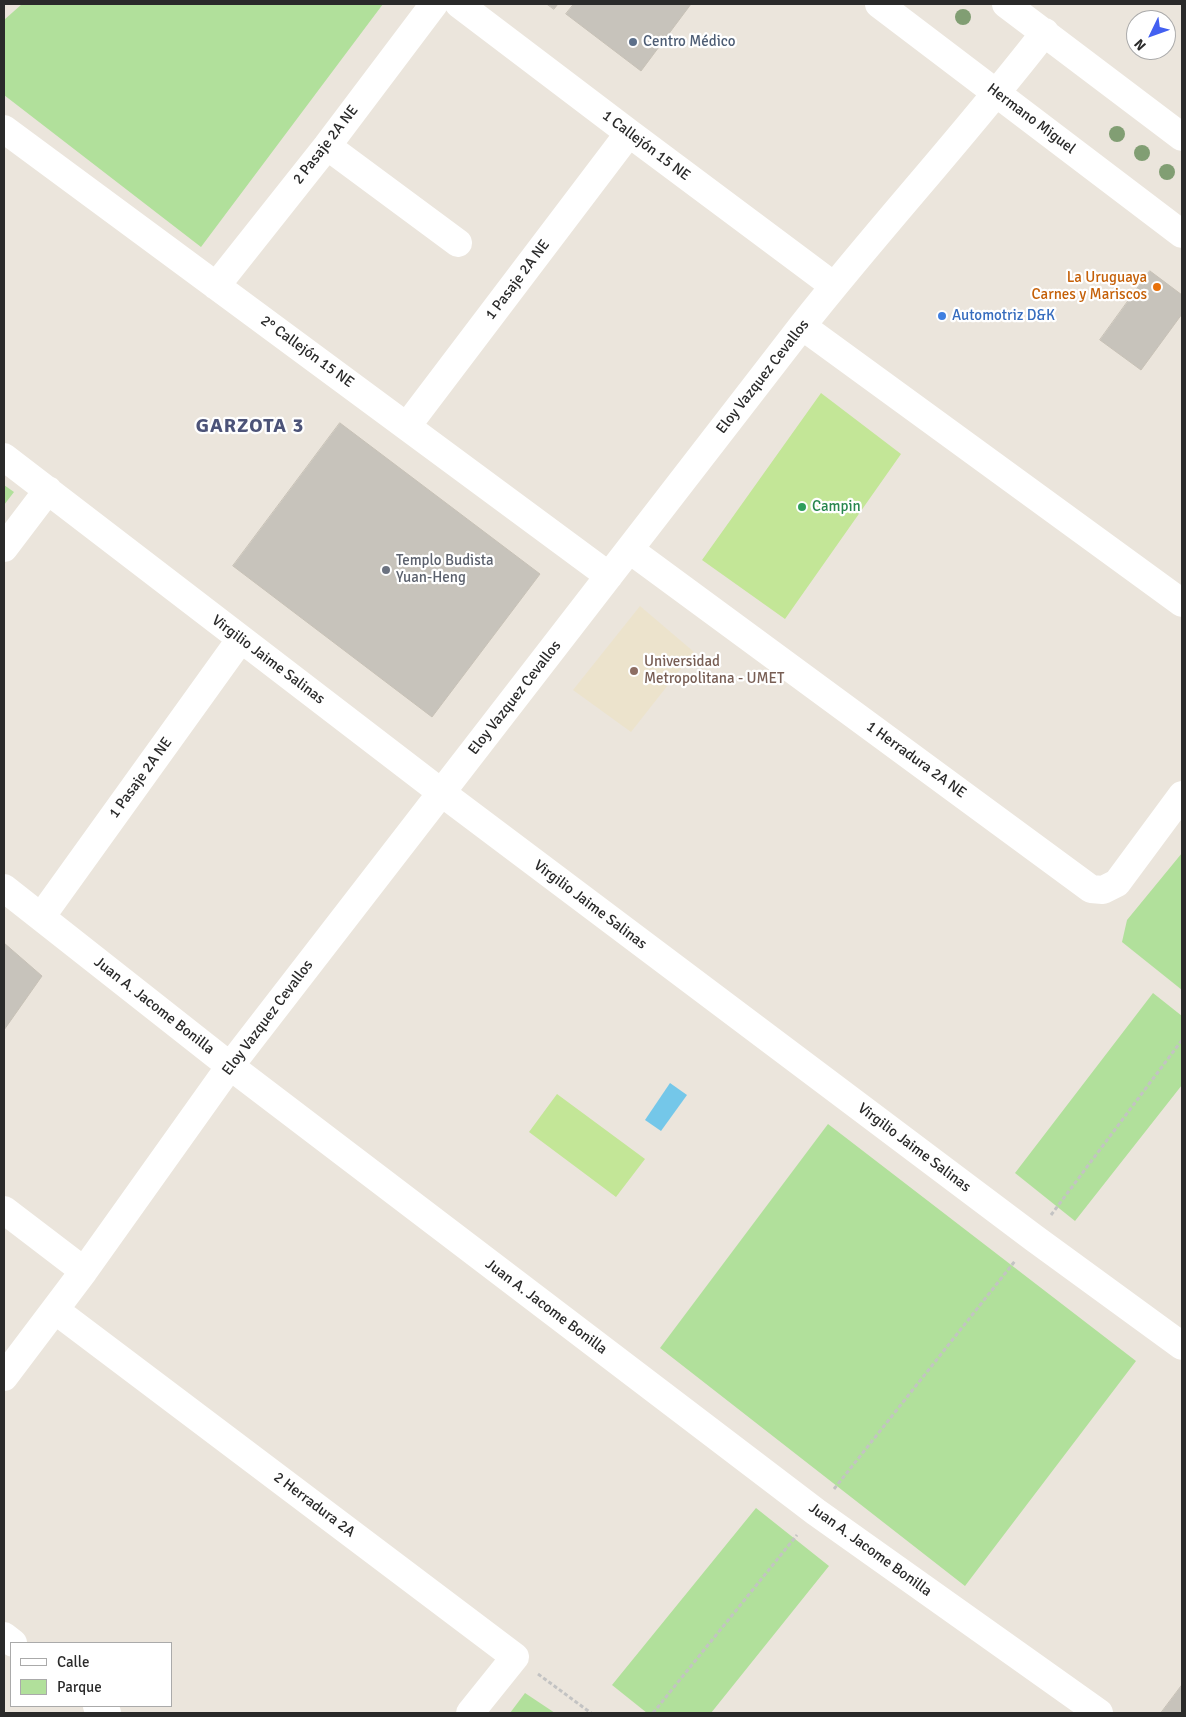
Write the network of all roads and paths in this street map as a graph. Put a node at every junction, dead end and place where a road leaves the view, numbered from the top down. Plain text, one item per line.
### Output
1 (434, 4) edge
2 (459, 4) edge
3 (879, 4) edge
4 (1006, 4) edge
5 (1045, 32) junction
6 (997, 94) junction
7 (4, 129) edge
8 (629, 134) junction
9 (1182, 137) edge
10 (327, 146) junction
11 (1182, 234) edge
12 (458, 243) dead end
13 (216, 286) junction
14 (834, 286) junction
15 (802, 326) junction
16 (407, 426) junction
17 (4, 457) edge
18 (48, 490) junction
19 (4, 548) edge
20 (630, 550) junction
21 (610, 576) junction
22 (1182, 603) edge
23 (240, 640) junction
24 (442, 793) junction
25 (1182, 795) edge
26 (4, 888) edge
27 (41, 916) junction
28 (1182, 1040) edge
29 (230, 1066) junction
30 (4, 1210) edge
31 (1034, 1238) junction
32 (84, 1271) junction
33 (55, 1310) junction
34 (1182, 1346) edge
35 (4, 1377) edge
36 (816, 1512) junction
37 (515, 1657) junction
38 (470, 1713) edge
39 (591, 1713) edge
40 (653, 1713) edge
41 (1099, 1713) edge

1 - 10 street, 2 Pasaje 2A NE
2 - 8 street, 1 Callejón 15 NE
3 - 6 street, Hermano Miguel
4 - 5 street
5 - 6 street, Eloy Vazquez Cevallos
5 - 9 street
6 - 11 street, Hermano Miguel
6 - 14 street, Eloy Vazquez Cevallos
7 - 13 street, 2° Callejón 15 NE
8 - 14 street, 1 Callejón 15 NE
8 - 16 street, 1 Pasaje 2A NE
10 - 12 street
10 - 13 street, 2 Pasaje 2A NE
13 - 16 street, 2° Callejón 15 NE
14 - 15 street, Eloy Vazquez Cevallos
15 - 20 street, Eloy Vazquez Cevallos
15 - 22 street
16 - 21 street, 2° Callejón 15 NE
17 - 18 street, Virgilio Jaime Salinas
18 - 19 street
18 - 23 street, Virgilio Jaime Salinas
20 - 21 street, Eloy Vazquez Cevallos
20 - 25 street, 1 Herradura 2A NE
21 - 24 street, Eloy Vazquez Cevallos
23 - 24 street, Virgilio Jaime Salinas
23 - 27 street, 1 Pasaje 2A NE
24 - 29 street, Eloy Vazquez Cevallos
24 - 31 street, Virgilio Jaime Salinas
26 - 27 street, Juan A. Jacome Bonilla
27 - 29 street, Juan A. Jacome Bonilla
28 - 31 path
29 - 32 street, Eloy Vazquez Cevallos
29 - 36 street, Juan A. Jacome Bonilla
30 - 32 street
31 - 34 street, Virgilio Jaime Salinas
31 - 36 path
32 - 33 street, Eloy Vazquez Cevallos
33 - 35 street, Eloy Vazquez Cevallos
33 - 37 street, 2 Herradura 2A
36 - 40 path
36 - 41 street, Juan A. Jacome Bonilla
37 - 38 street
37 - 39 path

